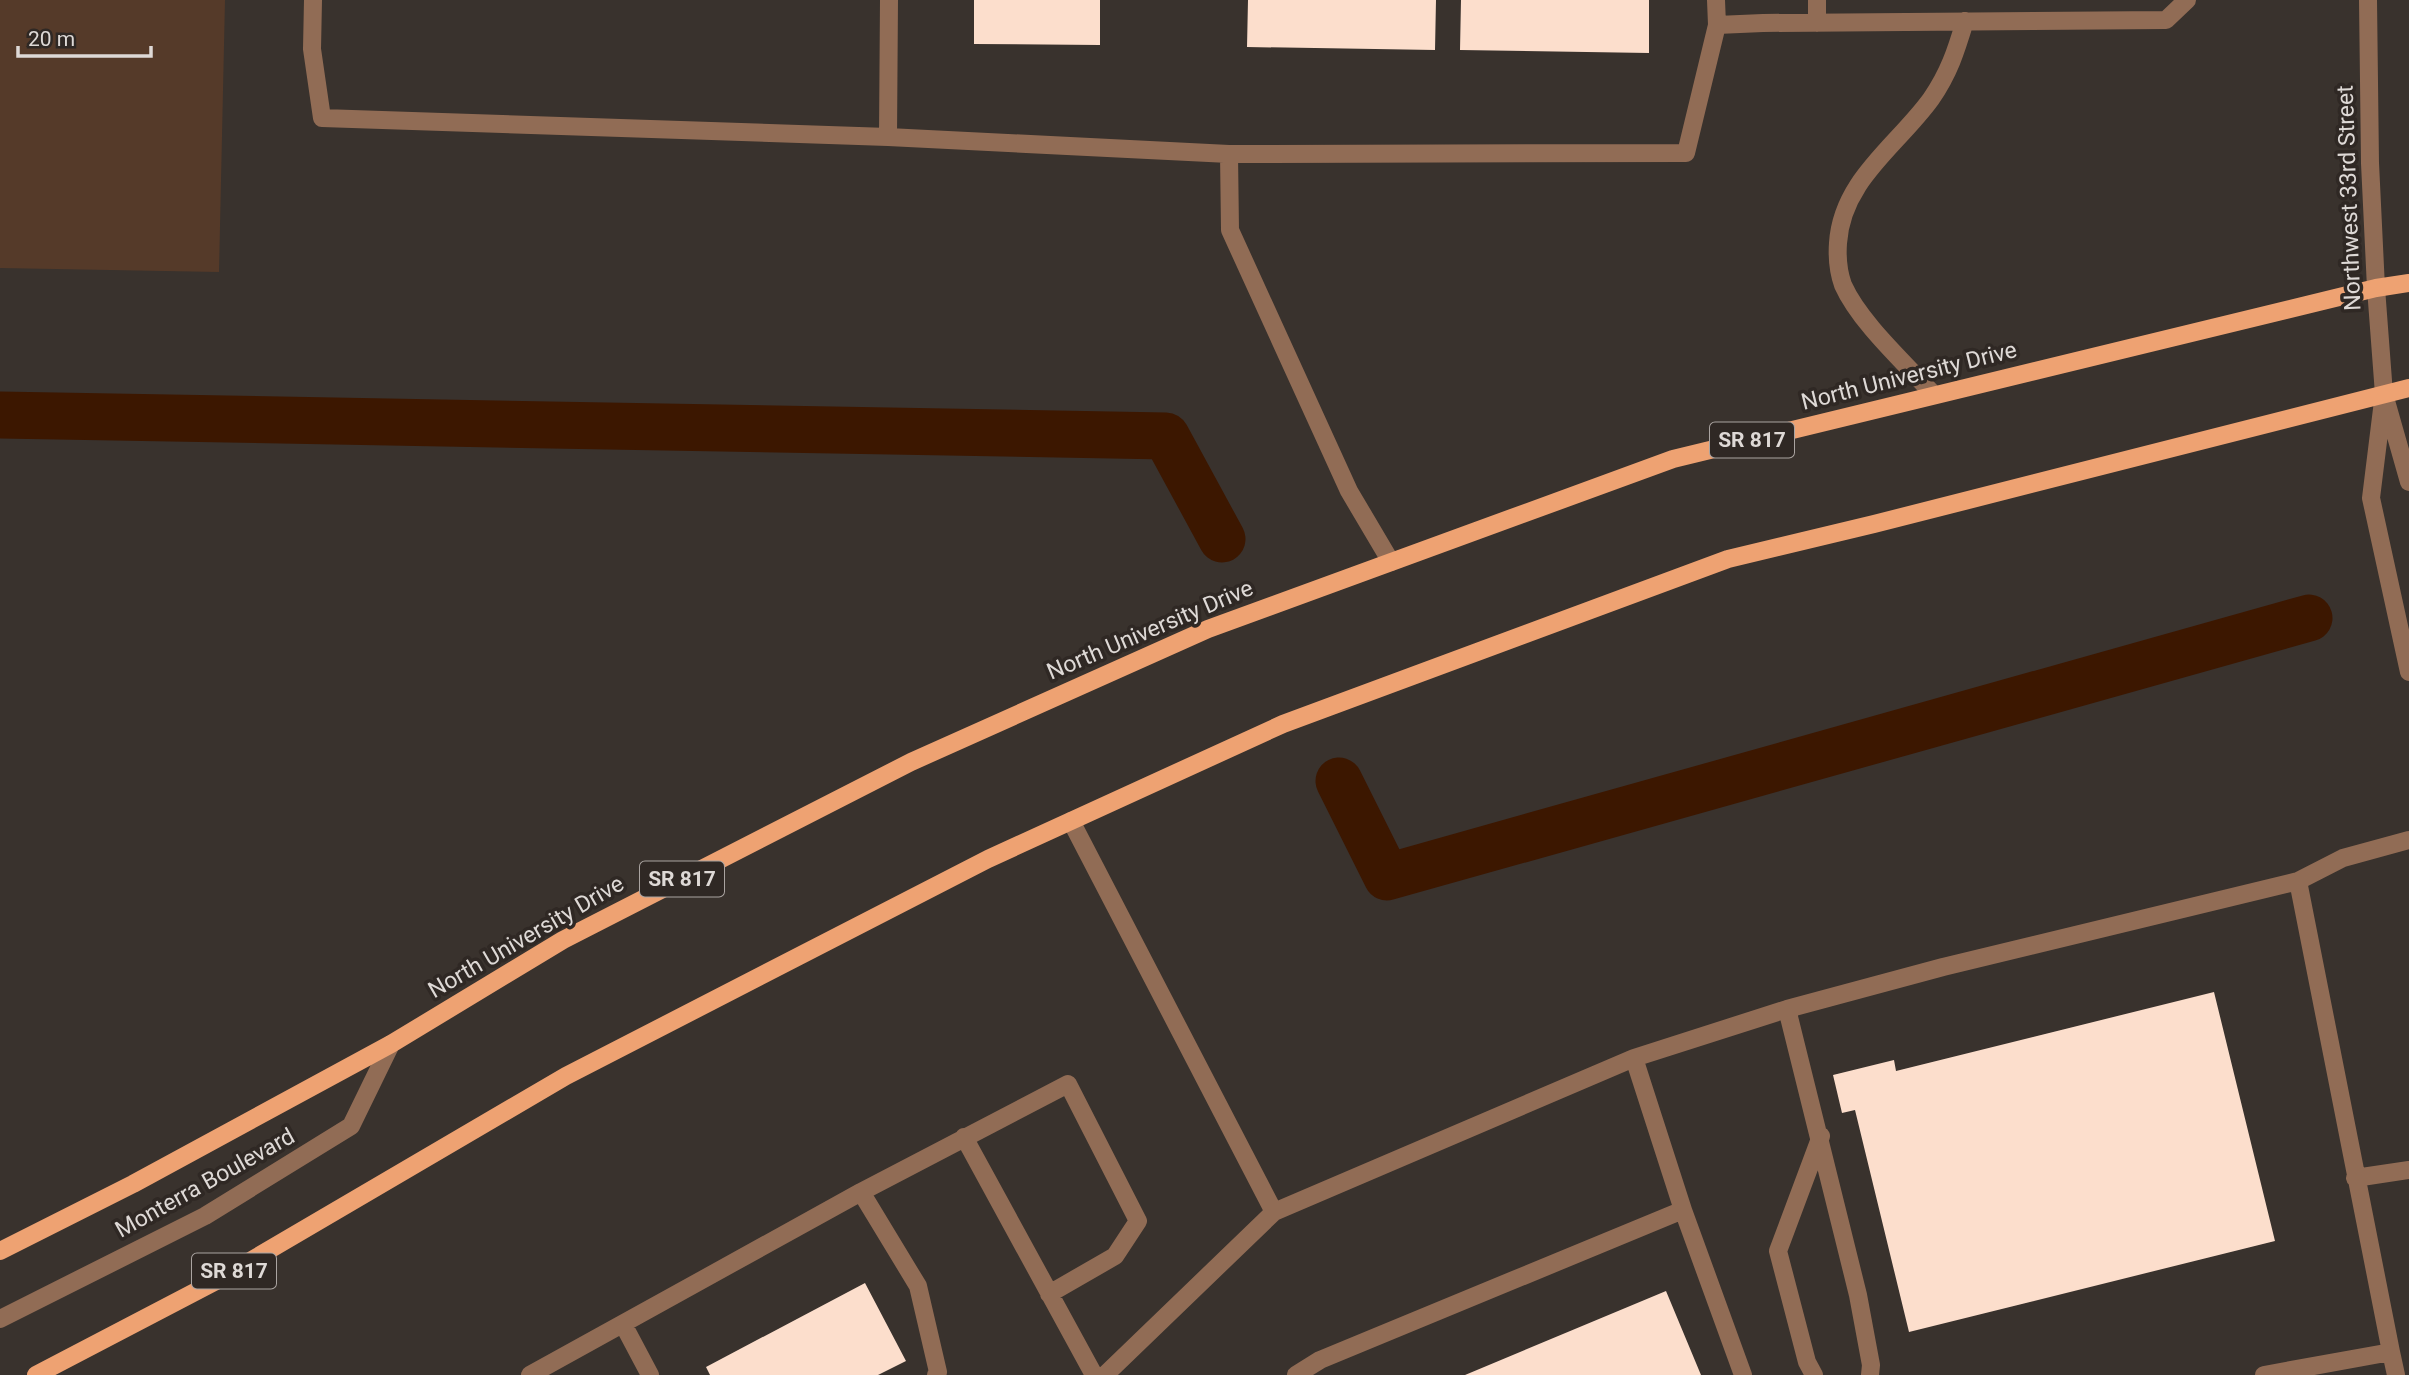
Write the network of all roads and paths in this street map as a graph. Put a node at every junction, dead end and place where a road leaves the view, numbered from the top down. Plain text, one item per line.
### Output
1 (313, 0) edge
2 (889, 0) edge
3 (1716, 0) edge
4 (1817, 0) edge
5 (2187, 0) edge
6 (2368, 0) edge
7 (1965, 22) junction
8 (1817, 23) junction
9 (1717, 25) junction
10 (888, 137) junction
11 (1229, 154) junction
12 (2409, 283) edge
13 (2375, 288) junction
14 (2409, 388) edge
15 (2384, 394) junction
16 (1934, 395) junction
17 (2409, 482) edge
18 (1391, 562) junction
19 (2409, 672) edge
20 (1071, 821) junction
21 (2409, 840) edge
22 (2298, 881) junction
23 (1787, 1009) junction
24 (391, 1044) junction
25 (1634, 1058) junction
26 (1821, 1136) junction
27 (964, 1137) junction
28 (2409, 1170) edge
29 (2356, 1178) junction
30 (861, 1192) junction
31 (1683, 1210) junction
32 (1274, 1212) junction
33 (0, 1251) edge
34 (1049, 1294) junction
35 (0, 1319) edge
36 (623, 1324) junction
37 (2391, 1352) junction
38 (36, 1375) edge
39 (530, 1375) edge
40 (650, 1375) edge
41 (936, 1375) edge
42 (1094, 1375) edge
43 (1105, 1375) edge
44 (1296, 1375) edge
45 (1743, 1375) edge
46 (1814, 1375) edge
47 (1870, 1375) edge
48 (2264, 1375) edge
49 (2396, 1375) edge

1 - 10 street
2 - 10 street
3 - 9 street
4 - 8 street
5 - 7 street
6 - 13 street, Northwest 33rd Street
7 - 8 street
7 - 16 street
8 - 9 street
9 - 11 street
10 - 11 street
11 - 18 street
12 - 13 main road, North University Drive / SR 817
13 - 15 street, Northwest 33rd Street
13 - 16 main road, North University Drive / SR 817
14 - 15 main road, SR 817
15 - 17 street
15 - 19 street
15 - 20 main road, SR 817
16 - 18 main road, North University Drive / SR 817
18 - 24 main road, North University Drive / SR 817
20 - 32 street
20 - 38 main road, SR 817
21 - 22 street
22 - 23 street
22 - 29 street
23 - 25 street
23 - 26 street
24 - 33 main road, North University Drive / SR 817
24 - 35 street, Monterra Boulevard
25 - 31 street
25 - 32 street
26 - 46 street
26 - 47 street
27 - 30 street
27 - 34 street
27 - 34 street
28 - 29 street
29 - 37 street
30 - 36 street
30 - 41 street
31 - 44 street
31 - 45 street
32 - 43 street
34 - 42 street
36 - 39 street
36 - 40 street
37 - 48 street
37 - 49 street

